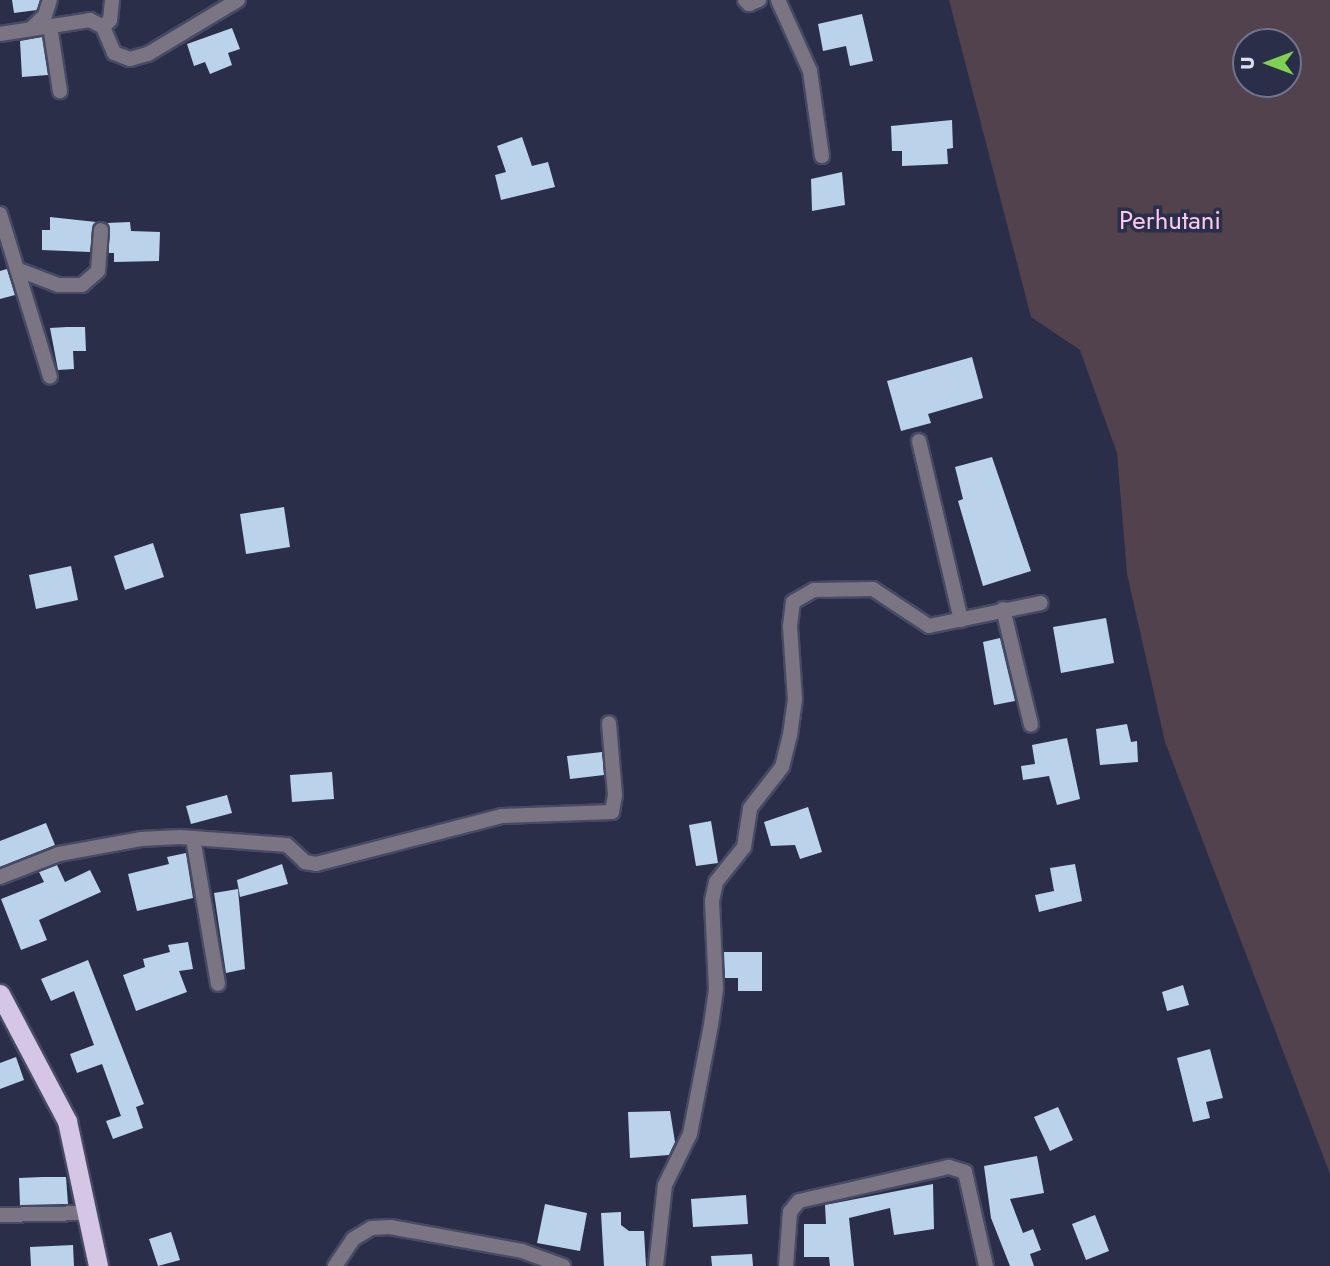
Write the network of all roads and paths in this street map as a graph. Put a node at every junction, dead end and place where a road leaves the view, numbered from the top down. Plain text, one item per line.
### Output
1 (50, 0) edge
2 (112, 0) edge
3 (239, 0) edge
4 (745, 0) edge
5 (759, 0) edge
6 (778, 0) edge
7 (50, 26) junction
8 (103, 27) junction
9 (31, 29) junction
10 (0, 34) edge
11 (60, 91) dead end
12 (822, 156) dead end
13 (0, 214) edge
14 (101, 229) dead end
15 (19, 270) junction
16 (50, 377) dead end
17 (919, 440) dead end
18 (1041, 603) dead end
19 (1003, 609) junction
20 (961, 620) junction
21 (609, 723) dead end
22 (1031, 725) dead end
23 (193, 838) junction
24 (0, 877) edge
25 (218, 984) dead end
26 (0, 994) edge
27 (89, 1213) junction
28 (0, 1215) edge
29 (98, 1266) edge
30 (335, 1266) edge
31 (563, 1266) edge
32 (656, 1266) edge
33 (786, 1266) edge
34 (986, 1266) edge

1 - 9 street
2 - 8 street
3 - 8 street
4 - 5 street
6 - 12 street
7 - 8 street
7 - 9 street
7 - 11 street
9 - 10 street
13 - 15 street
14 - 15 street
15 - 16 street
17 - 20 street
18 - 19 street
19 - 20 street
19 - 22 street
20 - 32 street
21 - 23 street
23 - 24 street
23 - 25 street
26 - 27 highway
27 - 28 street
27 - 29 highway
30 - 31 street
33 - 34 street

